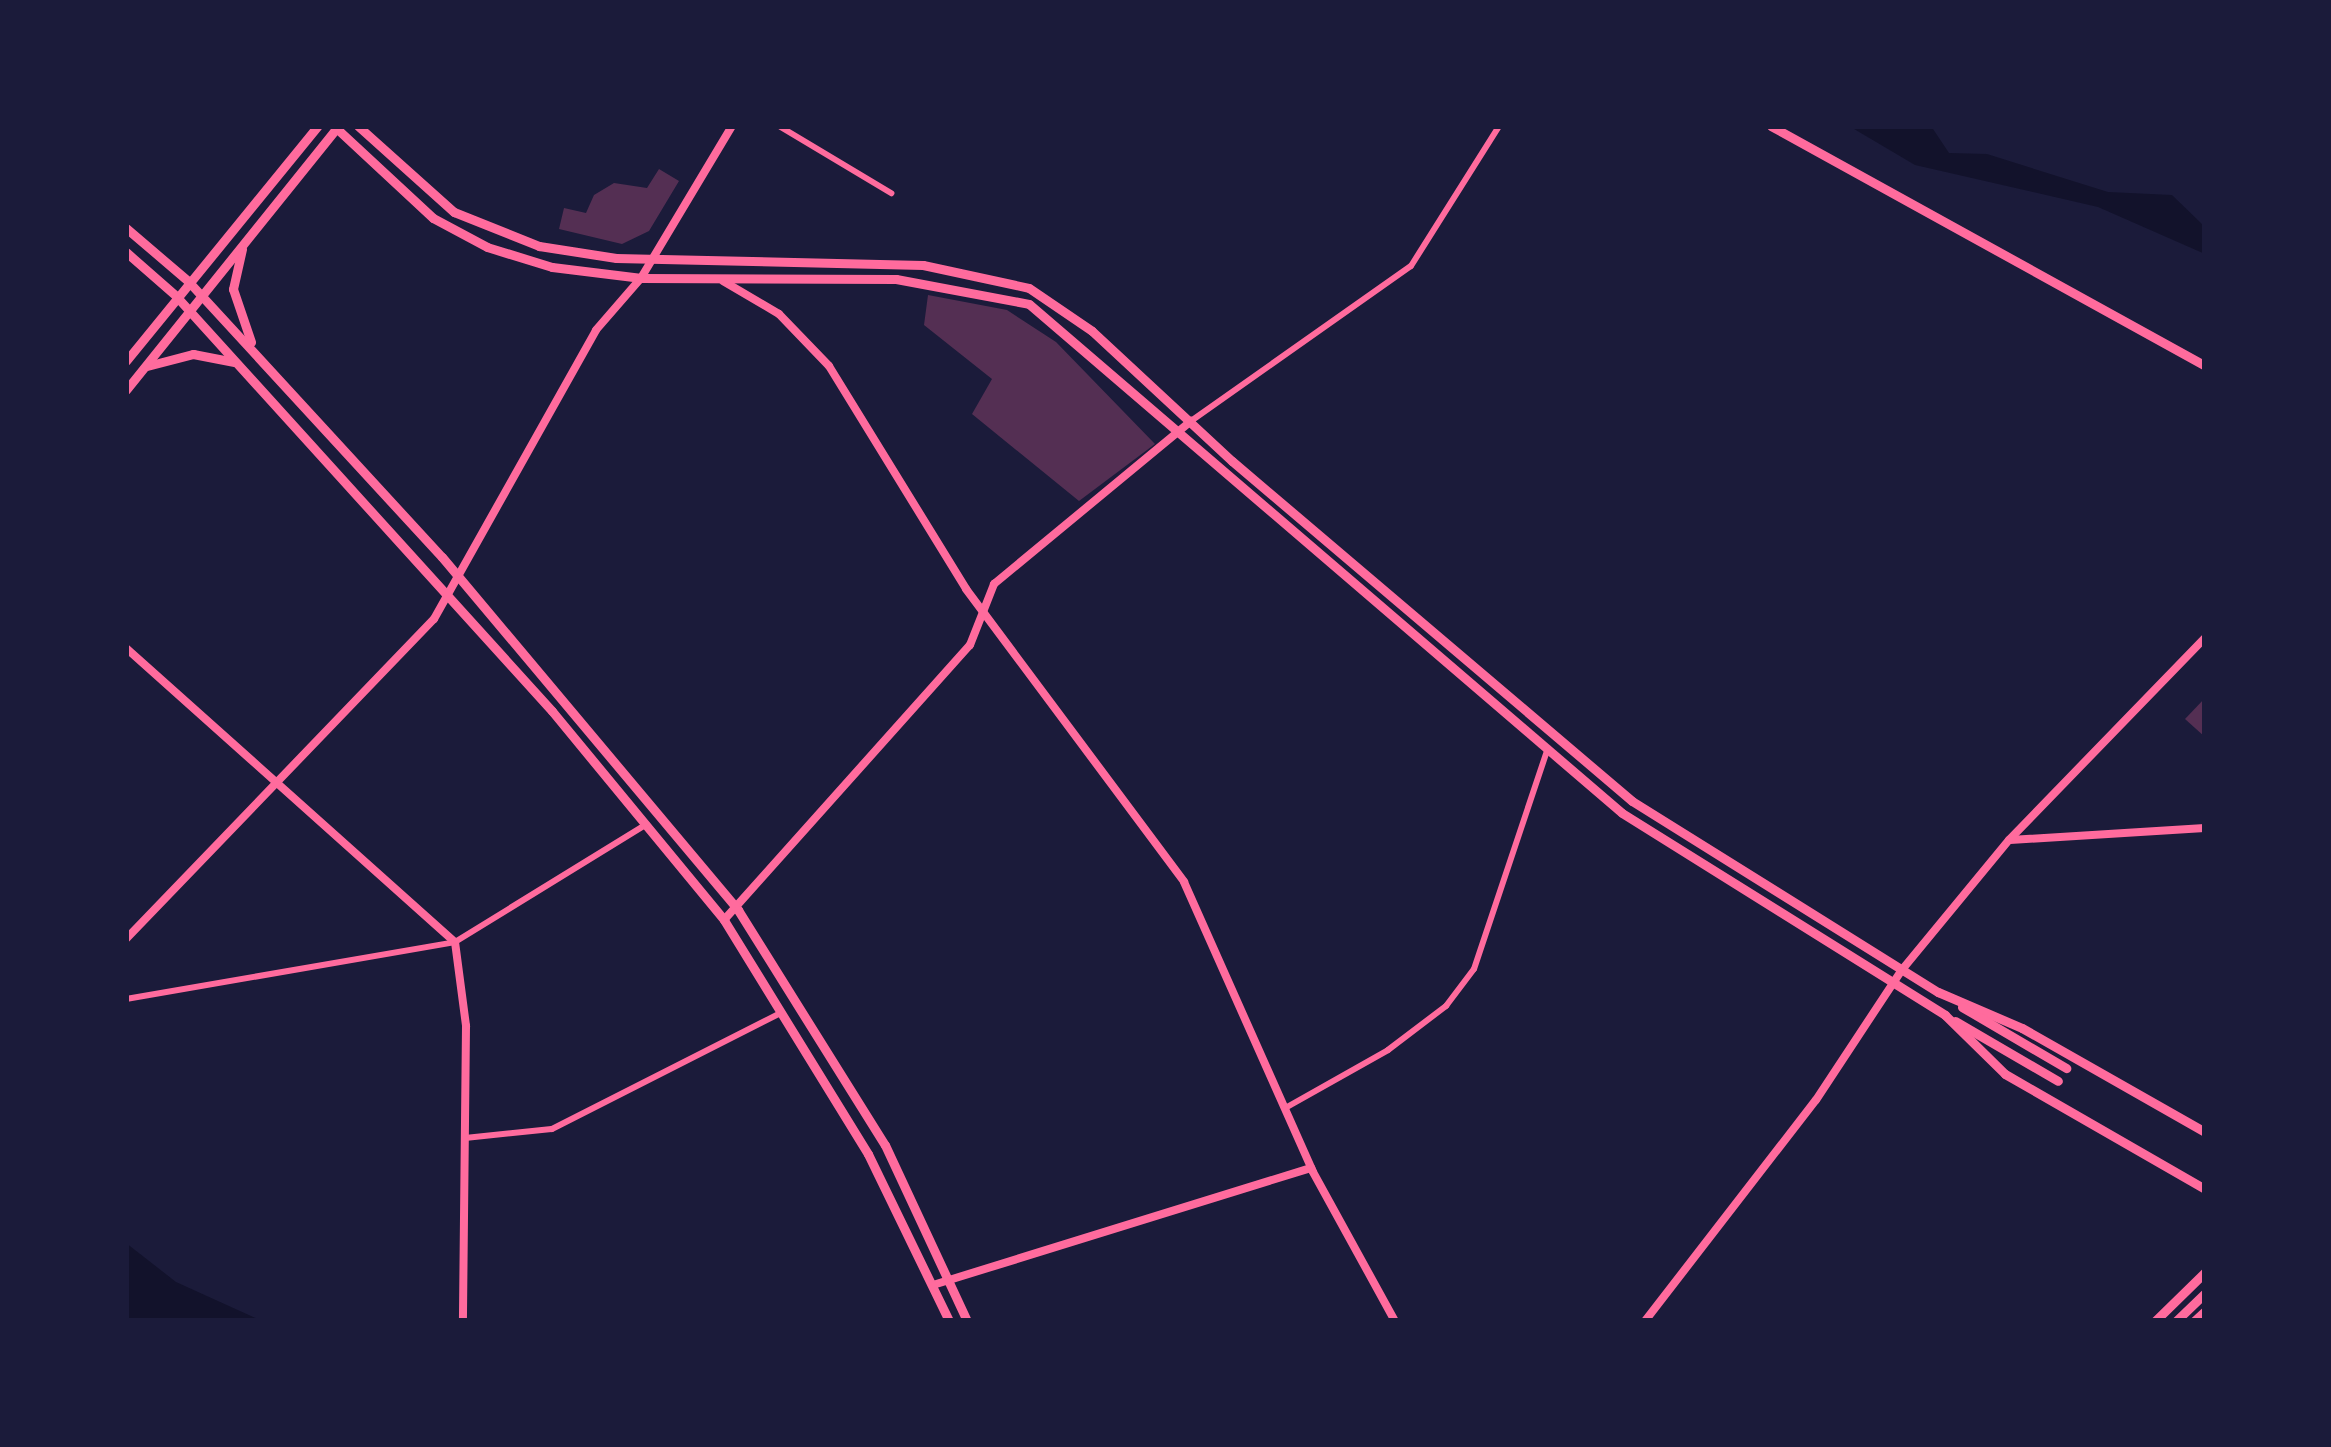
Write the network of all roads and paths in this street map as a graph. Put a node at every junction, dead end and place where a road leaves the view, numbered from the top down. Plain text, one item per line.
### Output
1 (318, 126) edge
2 (358, 126) edge
3 (732, 126) edge
4 (779, 126) edge
5 (1499, 126) edge
6 (1771, 126) edge
7 (336, 127) edge
8 (891, 194) dead end
9 (126, 228) edge
10 (243, 243) junction
11 (126, 252) edge
12 (650, 260) junction
13 (640, 278) junction
14 (722, 280) junction
15 (188, 281) junction
16 (176, 296) junction
17 (202, 296) junction
18 (190, 310) junction
19 (256, 352) junction
20 (126, 361) edge
21 (241, 364) junction
22 (147, 366) junction
23 (2205, 366) edge
24 (126, 390) edge
25 (1191, 421) junction
26 (1179, 431) junction
27 (459, 578) junction
28 (449, 596) junction
29 (984, 614) junction
30 (2205, 638) edge
31 (126, 649) edge
32 (1546, 751) junction
33 (274, 782) junction
34 (647, 824) junction
35 (2205, 828) edge
36 (2009, 840) junction
37 (738, 910) junction
38 (724, 920) junction
39 (126, 939) edge
40 (455, 942) junction
41 (1901, 971) junction
42 (1891, 984) junction
43 (1938, 992) junction
44 (126, 999) edge
45 (781, 1013) junction
46 (1945, 1015) junction
47 (2066, 1068) dead end
48 (2057, 1081) dead end
49 (1287, 1107) junction
50 (2205, 1132) edge
51 (465, 1138) junction
52 (1311, 1168) junction
53 (2205, 1185) edge
54 (2205, 1272) edge
55 (949, 1279) junction
56 (933, 1285) junction
57 (2205, 1293) edge
58 (2205, 1311) edge
59 (463, 1321) edge
60 (949, 1321) edge
61 (967, 1321) edge
62 (1395, 1321) edge
63 (1645, 1321) edge
64 (2155, 1321) edge
65 (2176, 1321) edge
66 (2194, 1321) edge

1 - 15 main road
2 - 12 main road
3 - 12 street
4 - 8 street
5 - 25 street
6 - 23 main road
7 - 10 main road
7 - 13 main road
9 - 15 main road
10 - 17 main road
10 - 19 main road
11 - 16 main road
12 - 13 street
12 - 25 main road
13 - 14 main road
13 - 27 street
14 - 26 main road
14 - 29 street
15 - 16 main road
15 - 17 main road
16 - 18 main road
16 - 20 main road
17 - 18 main road
17 - 19 main road
18 - 21 main road
18 - 22 main road
19 - 27 main road
21 - 22 main road
21 - 28 main road
22 - 24 main road
25 - 26 street
25 - 41 main road
26 - 29 street
26 - 32 main road
27 - 28 street
27 - 37 main road
28 - 33 street
28 - 34 main road
29 - 37 street
29 - 49 street
30 - 36 street
31 - 33 street
32 - 42 main road
32 - 49 street
33 - 39 street
33 - 40 street
34 - 38 main road
34 - 40 street
35 - 36 street
36 - 41 street
37 - 38 street
37 - 55 main road
38 - 45 main road
40 - 44 street
40 - 51 street
41 - 42 street
41 - 43 main road
42 - 46 main road
42 - 63 street
43 - 47 main road
43 - 50 main road
45 - 51 street
45 - 56 main road
46 - 48 main road
46 - 53 main road
49 - 52 street
51 - 59 street
52 - 55 street
52 - 62 street
54 - 64 main road
55 - 56 street
55 - 61 main road
56 - 60 main road
57 - 65 main road
58 - 66 main road

